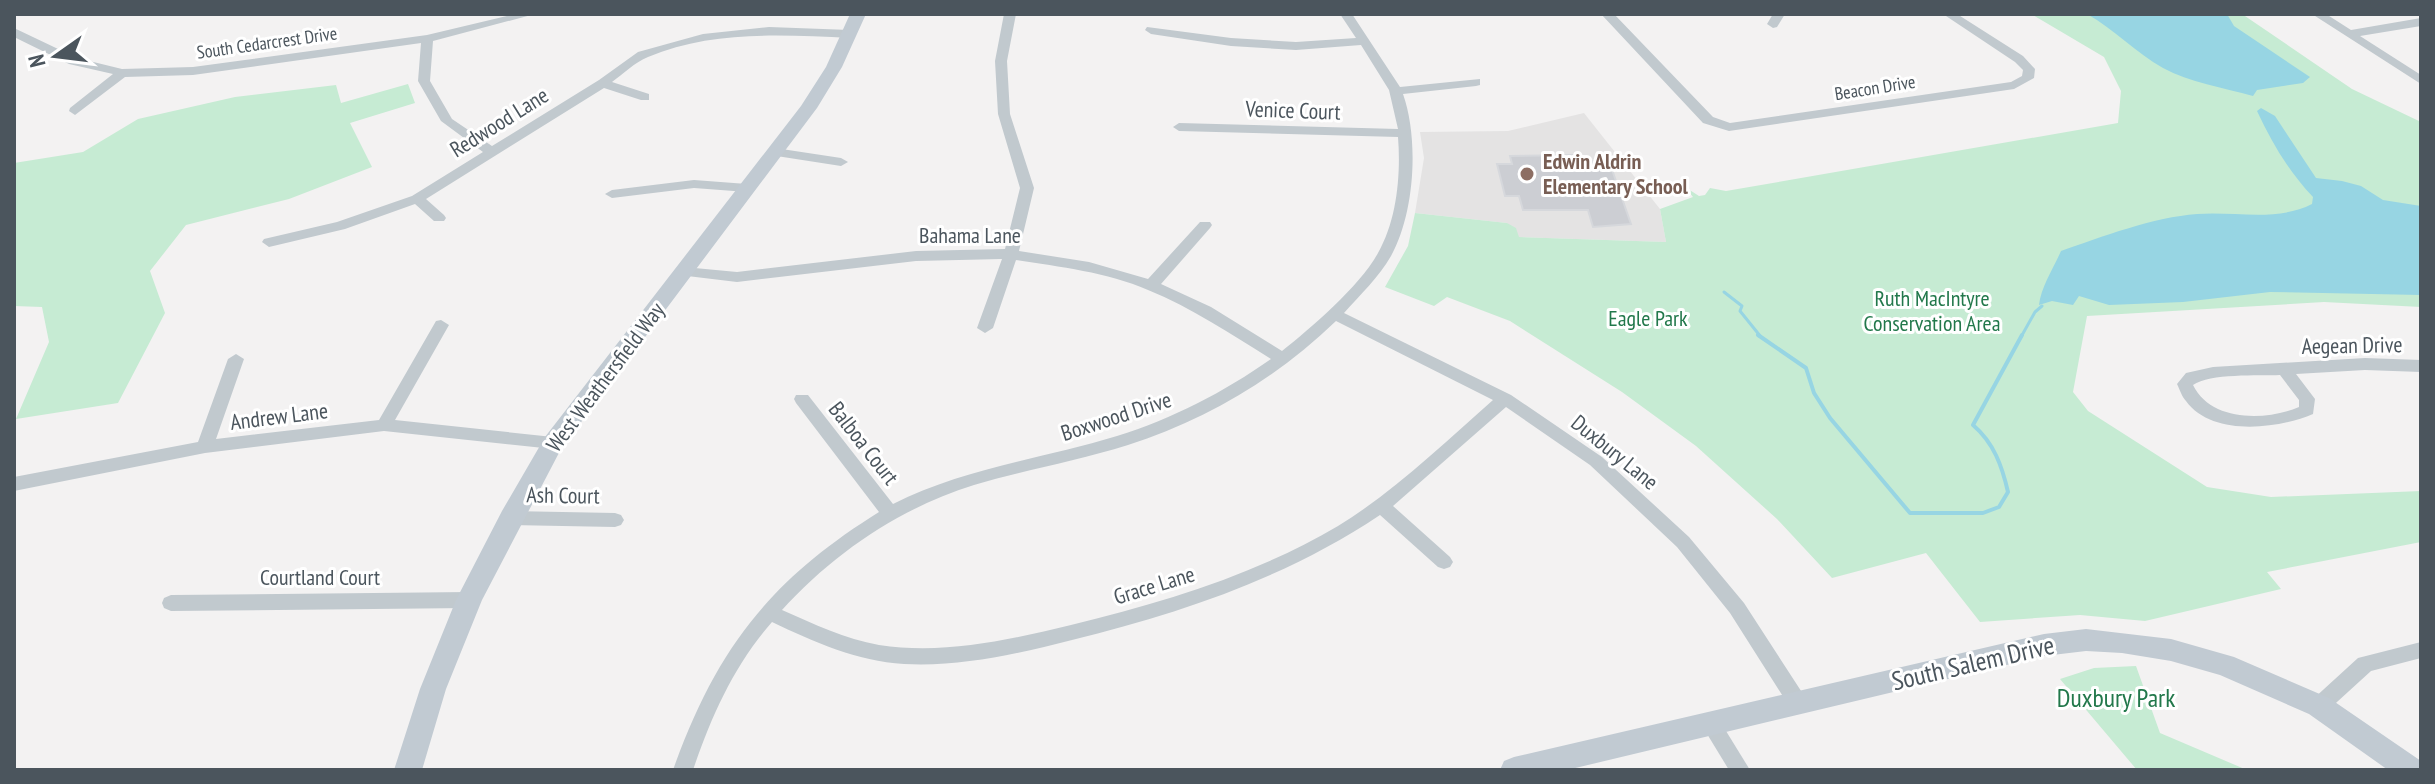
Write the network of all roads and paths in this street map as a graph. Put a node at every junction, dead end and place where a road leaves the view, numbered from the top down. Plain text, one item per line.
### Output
1 (529, 14) edge
2 (1010, 14) edge
3 (1346, 14) edge
4 (1607, 14) edge
5 (1949, 14) edge
6 (2318, 14) edge
7 (2421, 22) edge
8 (854, 24) edge
9 (1151, 30) dead end
10 (14, 32) edge
11 (2348, 34) junction
12 (427, 39) junction
13 (1362, 41) junction
14 (122, 73) junction
15 (2421, 80) edge
16 (1476, 82) dead end
17 (603, 83) junction
18 (1396, 91) junction
19 (645, 97) dead end
20 (75, 111) dead end
21 (1179, 127) dead end
22 (1406, 133) junction
23 (492, 152) junction
24 (775, 152) junction
25 (841, 162) dead end
26 (747, 188) junction
27 (612, 194) dead end
28 (417, 199) junction
29 (439, 218) dead end
30 (1205, 225) dead end
31 (269, 242) dead end
32 (1011, 254) junction
33 (684, 272) junction
34 (1151, 285) junction
35 (1336, 315) junction
36 (441, 325) dead end
37 (985, 328) dead end
38 (236, 359) dead end
39 (1282, 359) junction
40 (2421, 366) edge
41 (2284, 369) junction
42 (802, 399) dead end
43 (1505, 399) junction
44 (384, 425) junction
45 (553, 443) junction
46 (205, 447) junction
47 (14, 484) edge
48 (1381, 506) junction
49 (890, 513) junction
50 (510, 518) junction
51 (615, 520) dead end
52 (1444, 562) dead end
53 (469, 600) junction
54 (171, 603) dead end
55 (767, 612) junction
56 (2421, 650) edge
57 (1798, 703) junction
58 (2319, 706) junction
59 (1711, 724) junction
60 (408, 770) edge
61 (683, 770) edge
62 (1514, 770) edge
63 (1740, 770) edge
64 (2411, 770) edge

1 - 12 street, South Cedarcrest Drive
2 - 32 street
3 - 13 street, Boxwood Drive
4 - 5 street, Beacon Drive
6 - 11 street
7 - 11 street
8 - 17 street, Redwood Lane
8 - 24 street, West Weathersfield Way
9 - 13 street
10 - 14 street, South Cedarcrest Drive
11 - 15 street
12 - 14 street, South Cedarcrest Drive
12 - 23 street
13 - 18 street, Boxwood Drive
14 - 20 street
16 - 18 street
17 - 19 street
17 - 23 street, Redwood Lane
18 - 22 street, Boxwood Drive
21 - 22 street, Venice Court
22 - 35 street, Boxwood Drive
23 - 28 street, Redwood Lane
24 - 25 street
24 - 26 street, West Weathersfield Way
26 - 27 street
26 - 33 street, West Weathersfield Way
28 - 29 street
28 - 31 street, Redwood Lane
30 - 34 street
32 - 33 street, Bahama Lane
32 - 34 street, Bahama Lane
32 - 37 street
33 - 45 street, West Weathersfield Way
34 - 39 street, Bahama Lane
35 - 39 street, Boxwood Drive
35 - 43 street, Duxbury Lane
36 - 44 street
38 - 46 street
39 - 49 street, Boxwood Drive
40 - 41 street, Aegean Drive
41 - 41 street, Aegean Drive
42 - 49 street, Balboa Court
43 - 48 street, Grace Lane
43 - 57 street, Duxbury Lane
44 - 45 street, Andrew Lane
44 - 46 street, Andrew Lane
45 - 50 street, West Weathersfield Way
46 - 47 street, Andrew Lane
48 - 52 street
48 - 55 street, Grace Lane
49 - 55 street, Boxwood Drive
50 - 51 street, Ash Court
50 - 53 street, West Weathersfield Way
53 - 54 street, Courtland Court
53 - 60 street, West Weathersfield Way
55 - 61 street, Boxwood Drive
56 - 58 street
57 - 58 street, South Salem Drive
57 - 59 street, South Salem Drive
58 - 64 street, South Salem Drive
59 - 62 street, South Salem Drive
59 - 63 street

